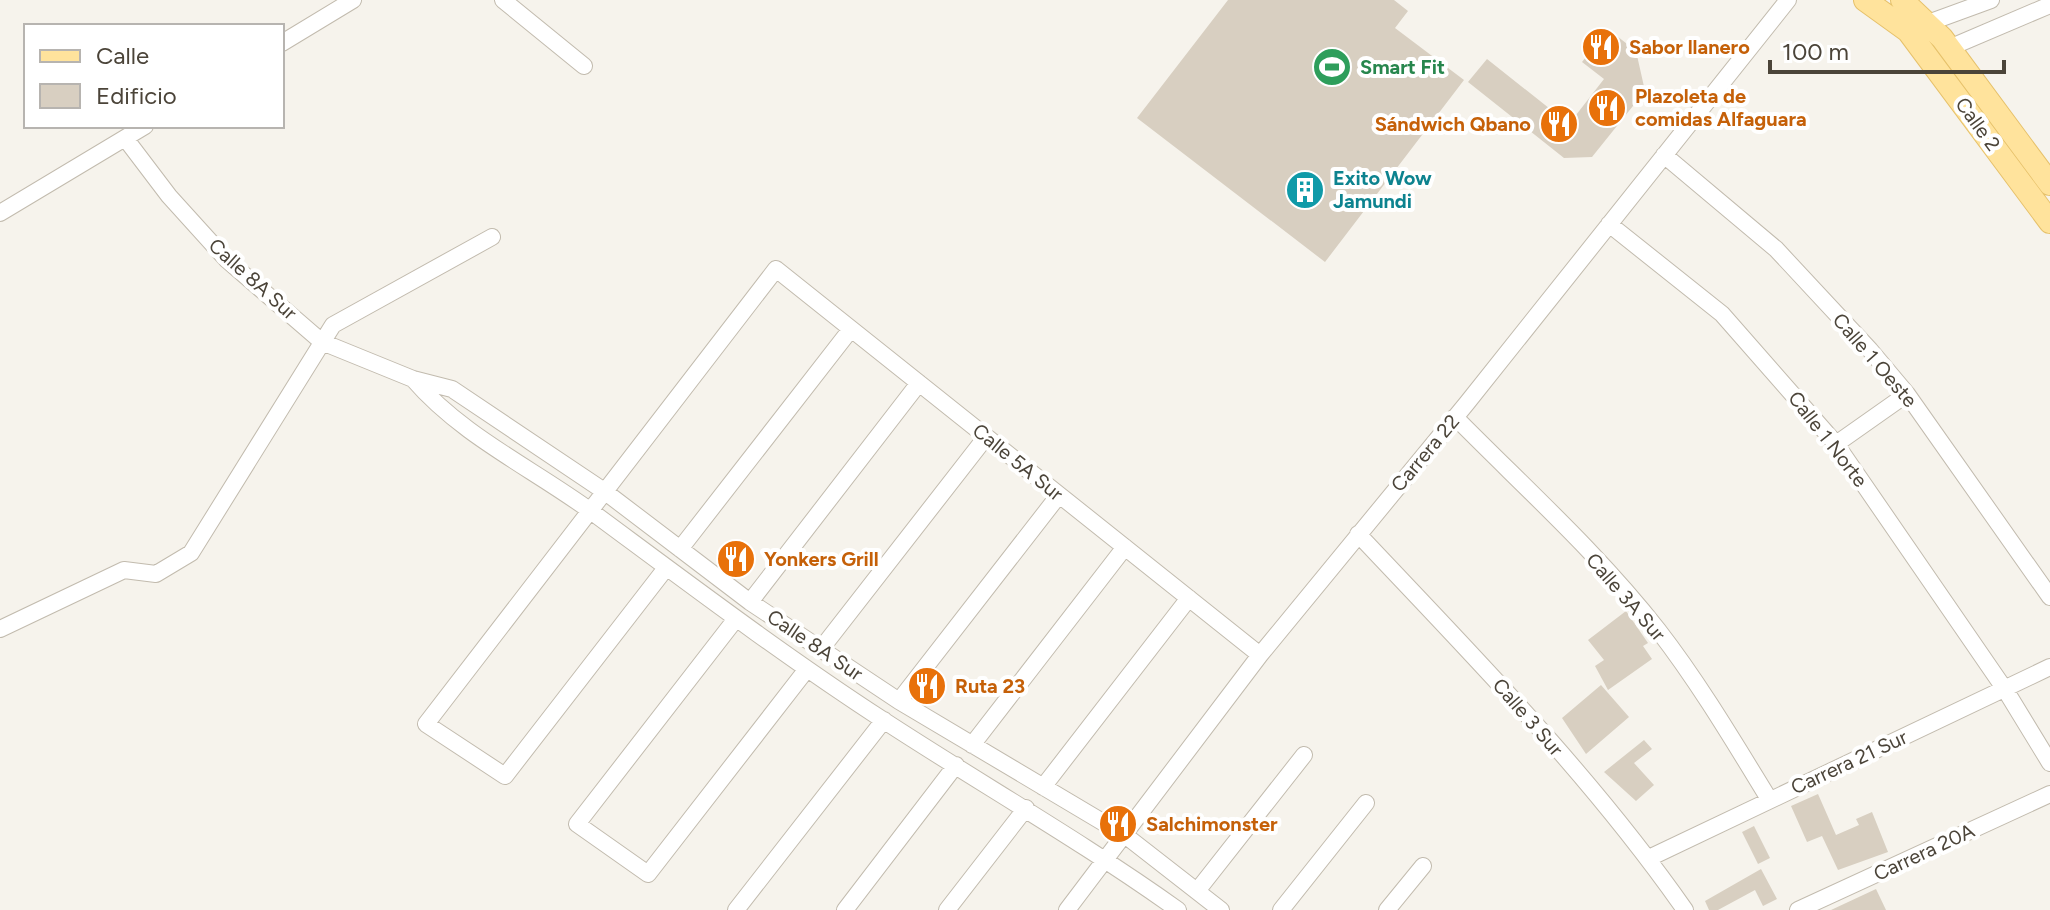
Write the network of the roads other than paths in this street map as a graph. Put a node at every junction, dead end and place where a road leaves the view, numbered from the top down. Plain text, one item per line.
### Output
1 (353, 0) edge
2 (503, 0) edge
3 (1788, 0) edge
4 (1865, 0) edge
5 (1902, 0) edge
6 (1991, 0) edge
7 (2050, 5) edge
8 (1928, 23) junction
9 (284, 42) edge
10 (1949, 48) junction
11 (584, 66) dead end
12 (142, 128) edge
13 (125, 138) junction
14 (1664, 155) junction
15 (2050, 184) edge
16 (0, 213) edge
17 (2050, 222) edge
18 (1609, 224) junction
19 (492, 237) dead end
20 (851, 329) junction
21 (322, 342) junction
22 (413, 379) junction
23 (919, 383) junction
24 (1907, 394) junction
25 (1455, 417) junction
26 (986, 437) junction
27 (1836, 444) junction
28 (604, 491) junction
29 (1059, 495) junction
30 (590, 511) junction
31 (1358, 534) junction
32 (1125, 547) junction
33 (680, 549) junction
34 (666, 568) junction
35 (2050, 597) edge
36 (1189, 598) junction
37 (750, 602) junction
38 (735, 620) junction
39 (0, 629) edge
40 (821, 649) junction
41 (1260, 655) junction
42 (2050, 667) edge
43 (807, 669) junction
44 (2006, 691) junction
45 (899, 701) junction
46 (884, 720) junction
47 (972, 745) junction
48 (1304, 755) dead end
49 (2050, 763) edge
50 (956, 765) junction
51 (1043, 787) junction
52 (2050, 794) edge
53 (1769, 799) junction
54 (1366, 803) dead end
55 (1026, 808) junction
56 (1126, 836) junction
57 (1649, 858) junction
58 (1107, 859) junction
59 (1423, 866) dead end
60 (1197, 891) junction
61 (736, 910) edge
62 (845, 910) edge
63 (947, 910) edge
64 (1067, 910) edge
65 (1178, 910) edge
66 (1221, 910) edge
67 (1281, 910) edge
68 (1387, 910) edge
69 (1685, 910) edge
70 (1798, 910) edge

1 - 9 street
2 - 11 street
3 - 14 street, Carrera 22
4 - 17 main road, Calle 2
5 - 8 main road, Calle 2
6 - 8 street
7 - 10 street
8 - 10 main road, Calle 2
10 - 15 main road, Calle 2
12 - 13 street
13 - 16 street
13 - 21 street, Calle 8A Sur
14 - 18 street, Carrera 22
14 - 24 street, Calle 1 Oeste
18 - 25 street, Carrera 22
18 - 27 street, Calle 1 Norte
19 - 21 street
20 - 23 street, Calle 5A Sur
20 - 28 street, Calle 5A Sur
20 - 33 street
21 - 22 street, Calle 8A Sur
21 - 39 street
22 - 28 street, Calle 8A Sur
22 - 30 street, Calle 8A Sur
23 - 26 street, Calle 5A Sur
23 - 37 street
24 - 27 street
24 - 35 street, Calle 1 Oeste
25 - 31 street, Carrera 22
25 - 53 street, Calle 3A Sur
26 - 29 street, Calle 5A Sur
26 - 40 street
27 - 44 street, Calle 1 Norte
28 - 30 street
28 - 33 street, Calle 8A Sur
29 - 32 street, Calle 5A Sur
29 - 45 street
30 - 34 street, Calle 8A Sur
30 - 34 street
31 - 41 street, Carrera 22
31 - 57 street, Calle 3 Sur
32 - 36 street, Calle 5A Sur
32 - 47 street
33 - 37 street, Calle 8A Sur
34 - 38 street, Calle 8A Sur
36 - 41 street, Calle 5A Sur
36 - 51 street
37 - 40 street, Calle 8A Sur
38 - 43 street, Calle 8A Sur
38 - 43 street
40 - 45 street, Calle 8A Sur
41 - 56 street, Carrera 22
42 - 44 street, Carrera 21 Sur
43 - 46 street, Calle 8A Sur
44 - 49 street, Calle 1 Norte
44 - 53 street, Carrera 21 Sur
45 - 47 street, Calle 8A Sur
46 - 50 street, Calle 8A Sur
46 - 61 street
47 - 51 street, Calle 8A Sur
48 - 60 street
50 - 55 street, Calle 8A Sur
50 - 62 street
51 - 56 street, Calle 8A Sur
52 - 70 street, Carrera 20A
53 - 57 street, Carrera 21 Sur
54 - 67 street
55 - 58 street, Calle 8A Sur
55 - 63 street
56 - 58 street, Carrera 22
56 - 60 street, Calle 8A Sur
57 - 69 street, Calle 3 Sur
58 - 64 street, Carrera 22
58 - 65 street, Calle 8A Sur
59 - 68 street
60 - 66 street, Calle 8A Sur

